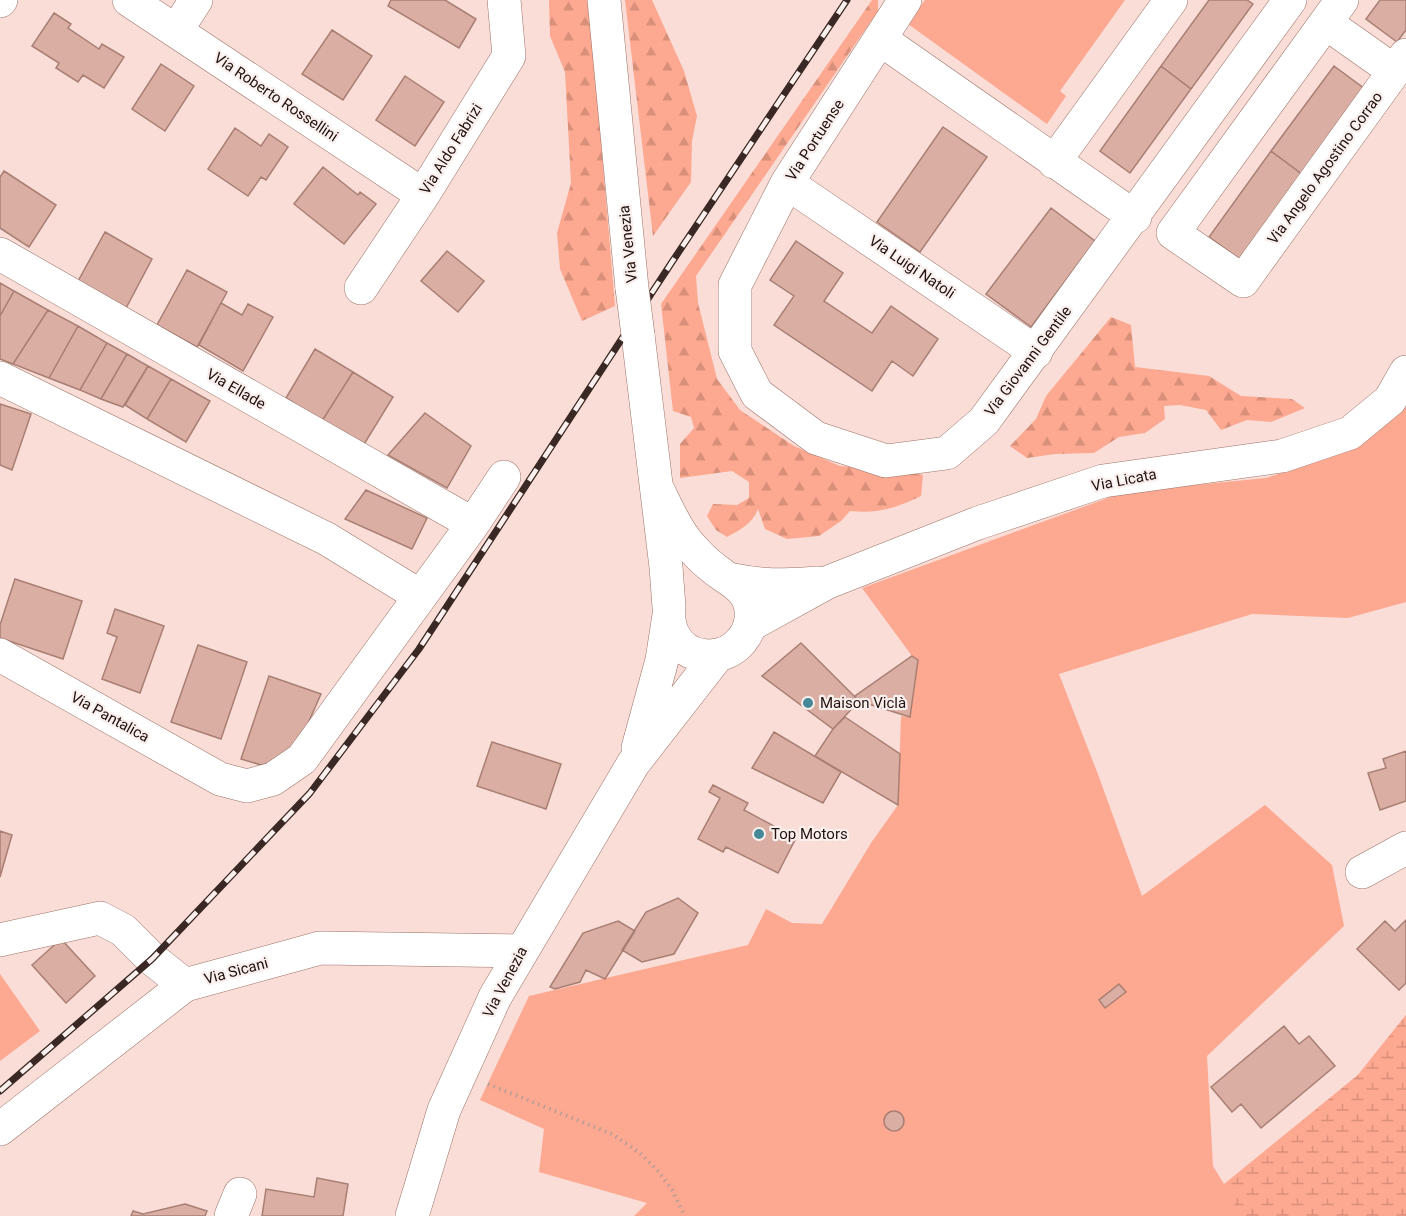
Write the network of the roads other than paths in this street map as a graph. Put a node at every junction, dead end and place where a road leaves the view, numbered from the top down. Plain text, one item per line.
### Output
1 (129, 0) edge
2 (195, 0) edge
3 (504, 0) edge
4 (604, 0) edge
5 (905, 0) edge
6 (1171, 0) edge
7 (1290, 0) edge
8 (1334, 11) edge
9 (176, 31) junction
10 (880, 39) junction
11 (1400, 63) edge
12 (1054, 162) junction
13 (787, 183) junction
14 (423, 195) junction
15 (1134, 217) junction
16 (0, 254) edge
17 (735, 285) joint
18 (361, 288) dead end
19 (1036, 352) junction
20 (1406, 372) edge
21 (0, 378) edge
22 (504, 477) dead end
23 (657, 488) junction
24 (473, 524) junction
25 (728, 578) junction
26 (826, 583) junction
27 (420, 596) junction
28 (669, 613) junction
29 (750, 625) junction
30 (0, 655) edge
31 (717, 656) junction
32 (633, 764) junction
33 (1406, 848) edge
34 (1362, 872) dead end
35 (0, 939) edge
36 (521, 951) junction
37 (185, 985) junction
38 (0, 1129) edge
39 (412, 1216) edge

1 - 9 street, Via Roberto Rossellini
2 - 9 street
3 - 14 street, Via Aldo Fabrizi
4 - 23 street, Via Venezia, bridge
5 - 10 street, Via Portuense
6 - 12 street
7 - 15 street, Via Giovanni Gentile
8 - 11 street
8 - 11 street, Via Angelo Agostino Corrao
9 - 14 street, Via Roberto Rossellini
10 - 12 street
10 - 13 street, Via Portuense
12 - 15 street
13 - 17 street, Via Portuense
13 - 19 street, Via Luigi Natoli
14 - 18 street, Via Aldo Fabrizi
15 - 19 street, Via Giovanni Gentile
16 - 24 street, Via Ellade
17 - 19 street, Via Giovanni Gentile
20 - 26 street, Via Licata
21 - 27 street
22 - 24 street, Via Pantalica
23 - 25 street
23 - 28 street, Via Venezia
24 - 27 street, Via Pantalica
25 - 26 street
25 - 28 street
25 - 29 street
26 - 29 street
27 - 30 street, Via Pantalica
28 - 31 street
28 - 32 street
29 - 31 street
31 - 32 street
32 - 36 street, Via Venezia
33 - 34 street
35 - 37 street
36 - 37 street, Via Sicani
36 - 39 street, Via Venezia
37 - 38 street, Via Sicani

